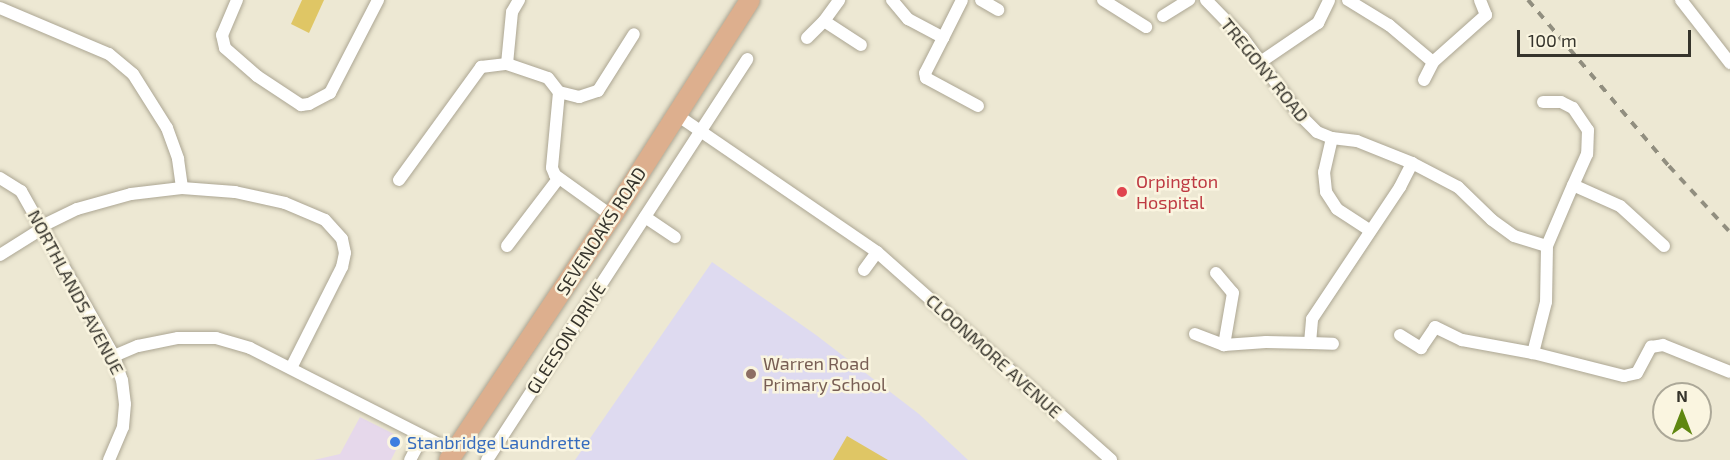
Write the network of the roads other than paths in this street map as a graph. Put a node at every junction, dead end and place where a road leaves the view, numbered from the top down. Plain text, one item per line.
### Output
1 (237, 0) edge
2 (378, 0) edge
3 (519, 0) edge
4 (750, 0) edge
5 (839, 0) edge
6 (892, 0) edge
7 (962, 0) edge
8 (981, 0) edge
9 (1103, 0) edge
10 (1189, 0) edge
11 (1206, 0) edge
12 (1329, 0) edge
13 (1348, 0) edge
14 (1480, 0) edge
15 (1681, 0) edge
16 (0, 8) edge
17 (998, 10) dead end
18 (1163, 16) dead end
19 (824, 21) junction
20 (1146, 27) dead end
21 (634, 34) dead end
22 (807, 38) dead end
23 (942, 38) junction
24 (861, 45) dead end
25 (747, 59) dead end
26 (1262, 61) junction
27 (1433, 62) junction
28 (1730, 63) edge
29 (507, 64) junction
30 (1424, 80) dead end
31 (559, 92) junction
32 (1543, 102) dead end
33 (978, 106) dead end
34 (677, 115) junction
35 (702, 133) junction
36 (1332, 138) junction
37 (1412, 163) junction
38 (0, 178) edge
39 (558, 179) junction
40 (399, 180) dead end
41 (1573, 185) junction
42 (182, 188) junction
43 (612, 216) junction
44 (645, 217) junction
45 (43, 227) junction
46 (1369, 230) junction
47 (675, 237) dead end
48 (507, 246) dead end
49 (1547, 246) junction
50 (1664, 246) dead end
51 (877, 252) junction
52 (0, 255) edge
53 (864, 270) dead end
54 (1216, 273) dead end
55 (1195, 334) dead end
56 (1400, 335) dead end
57 (1310, 343) junction
58 (1333, 344) dead end
59 (1224, 345) junction
60 (1533, 353) junction
61 (114, 356) junction
62 (291, 368) junction
63 (1730, 372) edge
64 (423, 436) junction
65 (452, 456) edge
66 (115, 458) edge
67 (410, 460) edge
68 (487, 460) edge
69 (1112, 460) edge

1 - 2 street
3 - 29 street
4 - 34 main road, SEVENOAKS ROAD
5 - 19 street
6 - 23 street
7 - 23 street
8 - 17 street
9 - 20 street
10 - 18 street
11 - 26 street, TREGONY ROAD
12 - 26 street
13 - 27 street
14 - 27 street
15 - 28 street
16 - 42 street
19 - 22 street
19 - 24 street
21 - 31 street
23 - 33 street
25 - 35 street, GLEESON DRIVE
26 - 36 street, TREGONY ROAD
27 - 30 street
29 - 31 street
29 - 40 street
31 - 39 street
32 - 41 street
34 - 35 street, CLOONMORE AVENUE
34 - 43 main road, SEVENOAKS ROAD
35 - 44 street, GLEESON DRIVE
35 - 51 street, CLOONMORE AVENUE
36 - 37 street, TREGONY ROAD
36 - 46 street
37 - 46 street
37 - 49 street, TREGONY ROAD
38 - 45 street, NORTHLANDS AVENUE
39 - 43 street
39 - 48 street
41 - 49 street
41 - 50 street
42 - 45 street
42 - 62 street
43 - 65 main road, SEVENOAKS ROAD
44 - 47 street
44 - 68 street, GLEESON DRIVE
45 - 52 street
45 - 61 street, NORTHLANDS AVENUE
46 - 57 street
49 - 60 street
51 - 53 street
51 - 69 street, CLOONMORE AVENUE
54 - 59 street
55 - 59 street
56 - 60 street
57 - 58 street
57 - 59 street
60 - 63 street
61 - 62 street
61 - 66 street, NORTHLANDS AVENUE
62 - 64 street
64 - 65 street
64 - 67 street

